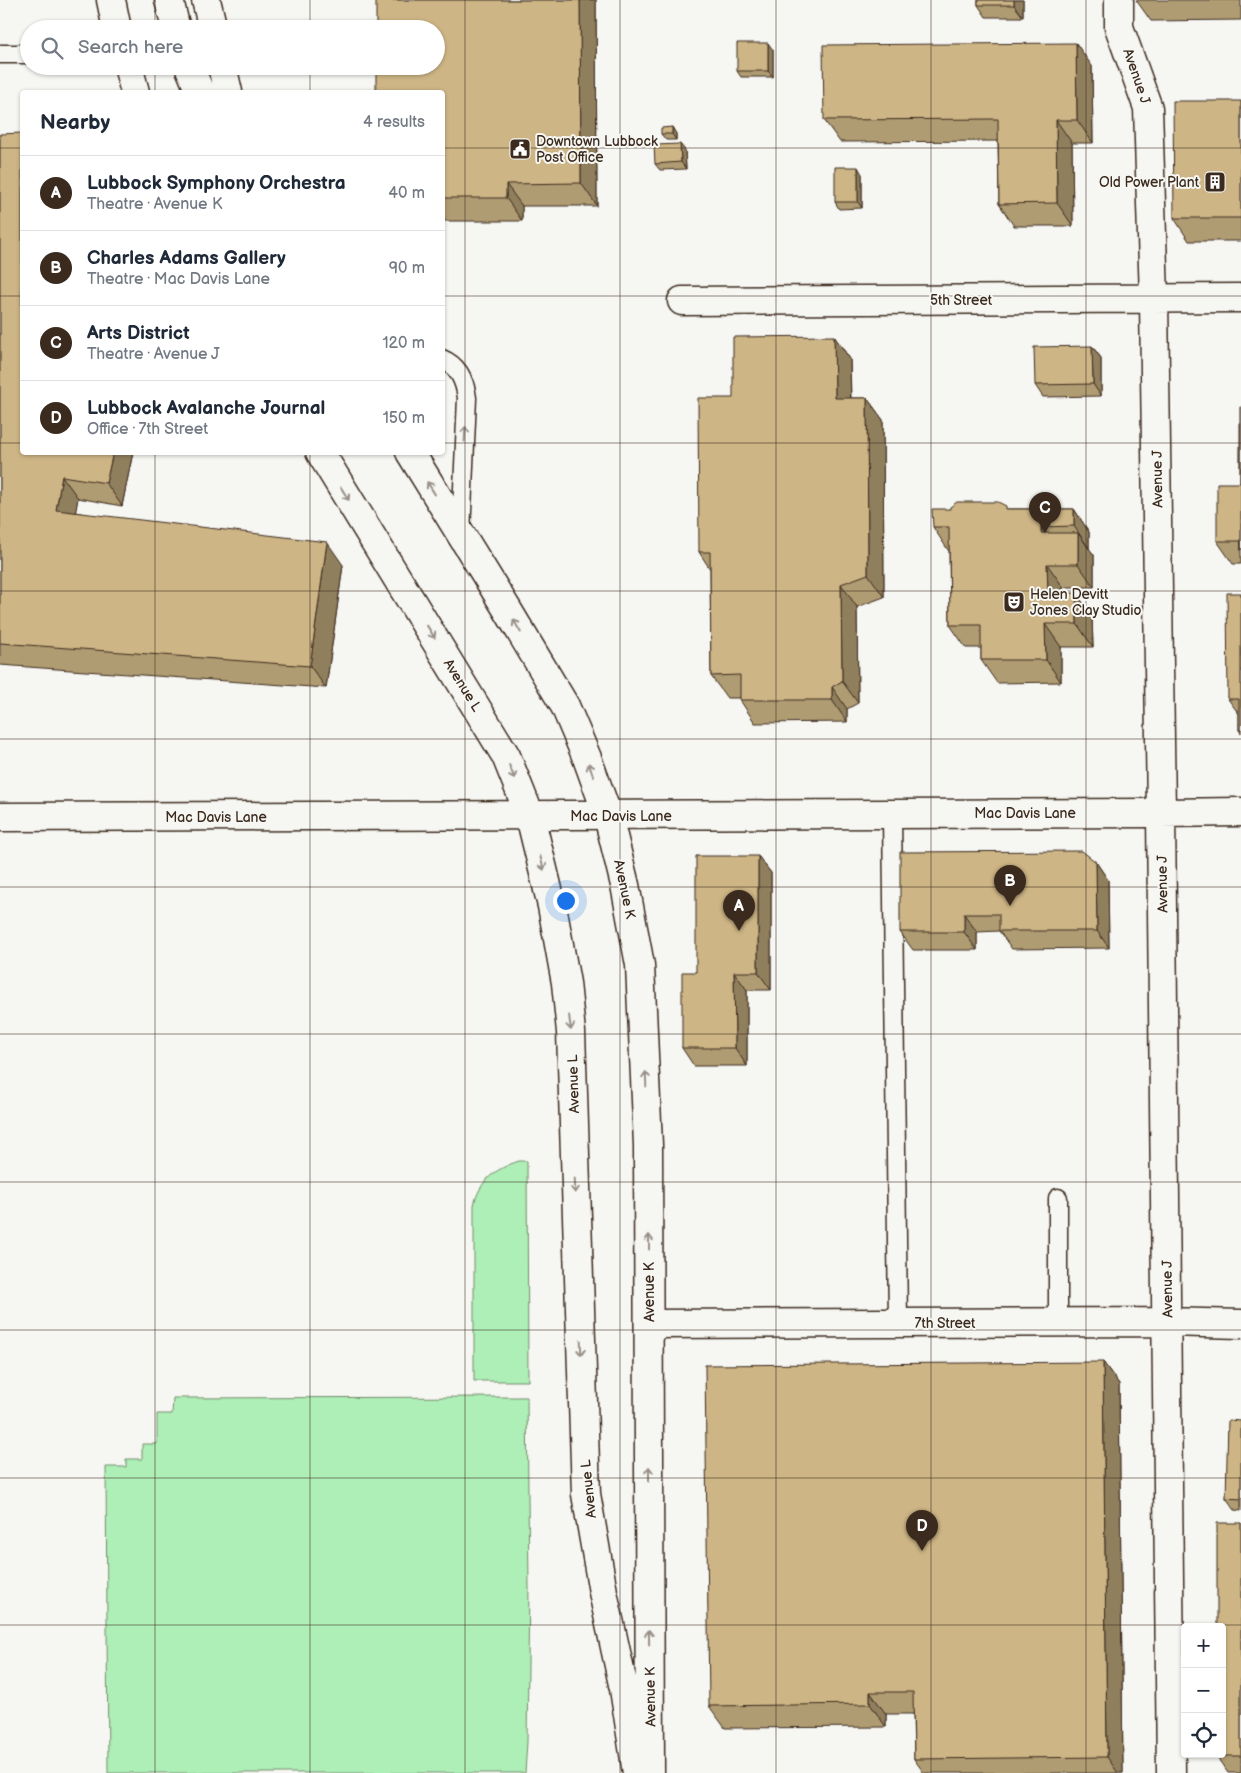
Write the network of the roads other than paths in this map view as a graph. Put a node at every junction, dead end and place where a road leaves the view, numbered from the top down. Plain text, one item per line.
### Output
1 (111, 0) edge
2 (169, 0) edge
3 (206, 0) edge
4 (1119, 0) edge
5 (115, 20) edge
6 (174, 20) edge
7 (211, 20) edge
8 (0, 54) edge
9 (20, 54) edge
10 (130, 75) edge
11 (193, 75) edge
12 (224, 75) edge
13 (134, 90) edge
14 (199, 90) edge
15 (228, 90) edge
16 (1241, 298) edge
17 (1154, 299) junction
18 (682, 301) dead end
19 (445, 360) edge
20 (322, 455) edge
21 (412, 455) edge
22 (461, 535) junction
23 (1241, 812) edge
24 (1162, 813) junction
25 (892, 814) junction
26 (530, 816) junction
27 (608, 816) junction
28 (0, 817) edge
29 (1058, 1198) dead end
30 (1058, 1322) junction
31 (1167, 1322) junction
32 (898, 1323) junction
33 (649, 1324) junction
34 (1241, 1324) edge
35 (637, 1773) edge
36 (650, 1773) edge
37 (1171, 1773) edge

1 - 5 street
2 - 6 street
3 - 7 street
4 - 17 street, Avenue J
8 - 9 lane
10 - 13 street
11 - 14 street
12 - 15 street
16 - 17 street, 5th Street
17 - 18 street, 5th Street
17 - 24 street, Avenue J
22 -> 19 lane
20 -> 26 street, Avenue L
22 -> 21 street
27 -> 22 street
23 - 24 street, Mac Davis Lane
24 - 25 street, Mac Davis Lane
24 - 31 street, Avenue J
25 - 27 street, Mac Davis Lane
25 - 32 lane
26 - 27 street, Mac Davis Lane
26 - 28 street, Mac Davis Lane
26 -> 35 street, Avenue L
33 -> 27 street, Avenue K
29 - 30 lane
30 - 31 street, 7th Street
30 - 32 street, 7th Street
31 - 34 street, 7th Street
31 - 37 street, Avenue J
32 - 33 street, 7th Street
36 -> 33 street, Avenue K

